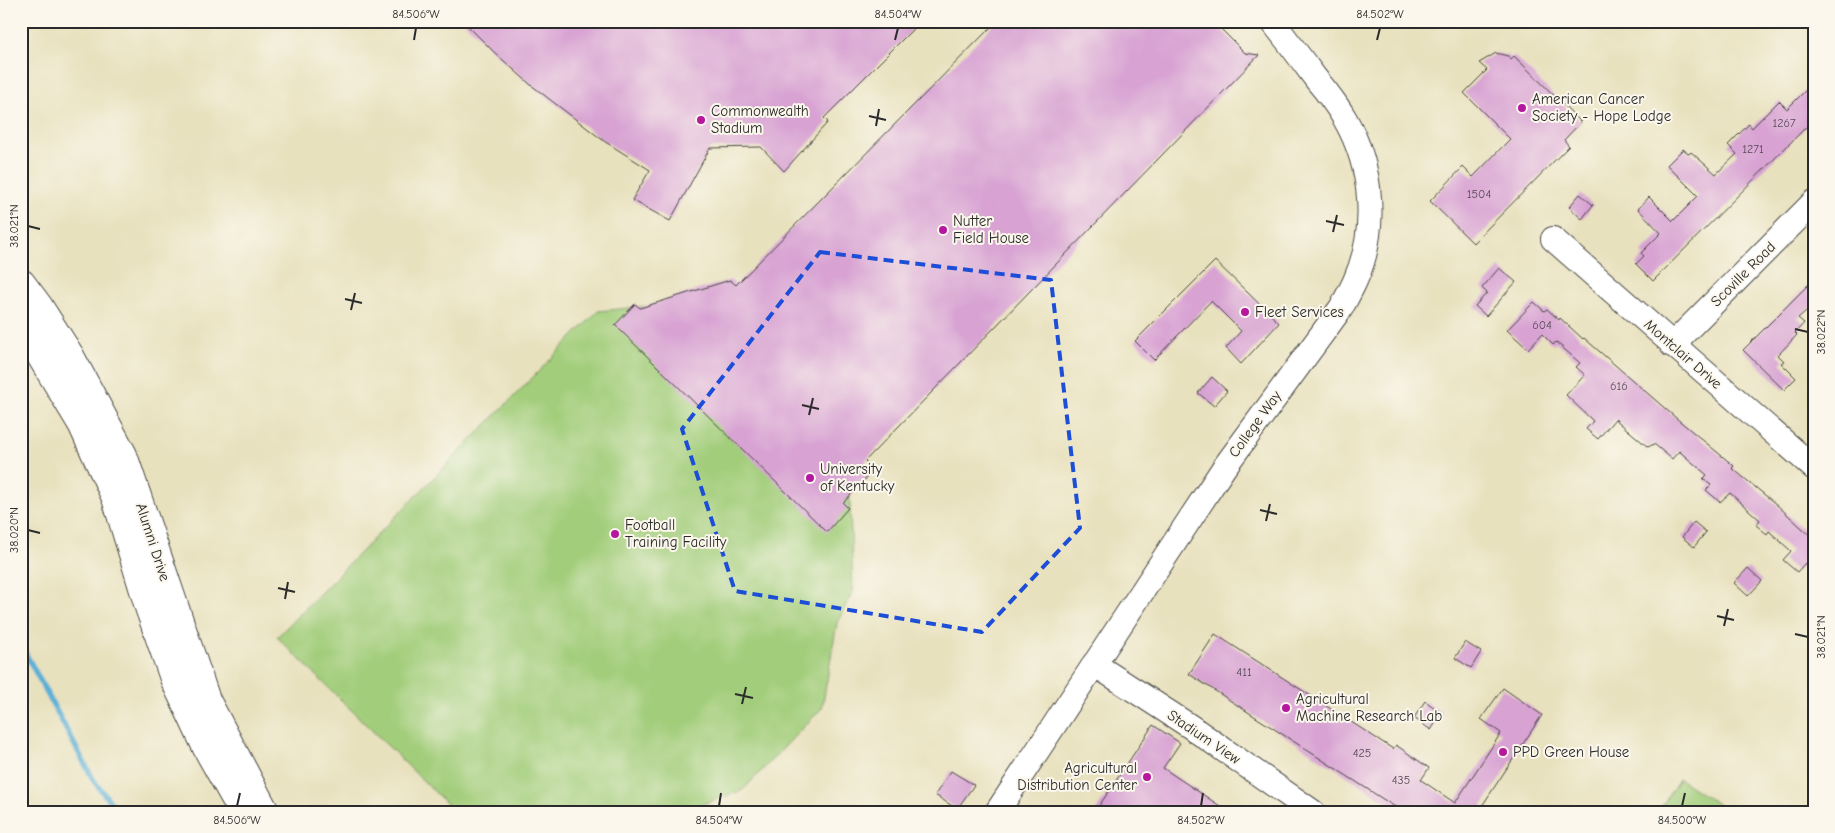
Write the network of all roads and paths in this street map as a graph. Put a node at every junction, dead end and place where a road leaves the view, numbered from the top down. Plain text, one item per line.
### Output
1 (1272, 21) edge
2 (1814, 202) edge
3 (1553, 240) dead end
4 (21, 283) edge
5 (21, 323) edge
6 (1672, 345) junction
7 (1814, 468) edge
8 (126, 494) junction
9 (1094, 664) junction
10 (243, 812) edge
11 (265, 812) edge
12 (997, 812) edge
13 (1312, 812) edge

1 - 9 street, College Way
2 - 6 street, Scoville Road
3 - 6 street, Montclair Drive
4 - 8 main road, Alumni Drive
5 - 8 main road, Alumni Drive
6 - 7 street, Montclair Drive
8 - 10 main road, Alumni Drive
8 - 11 main road, Alumni Drive
9 - 12 street, College Way
9 - 13 street, Stadium View

